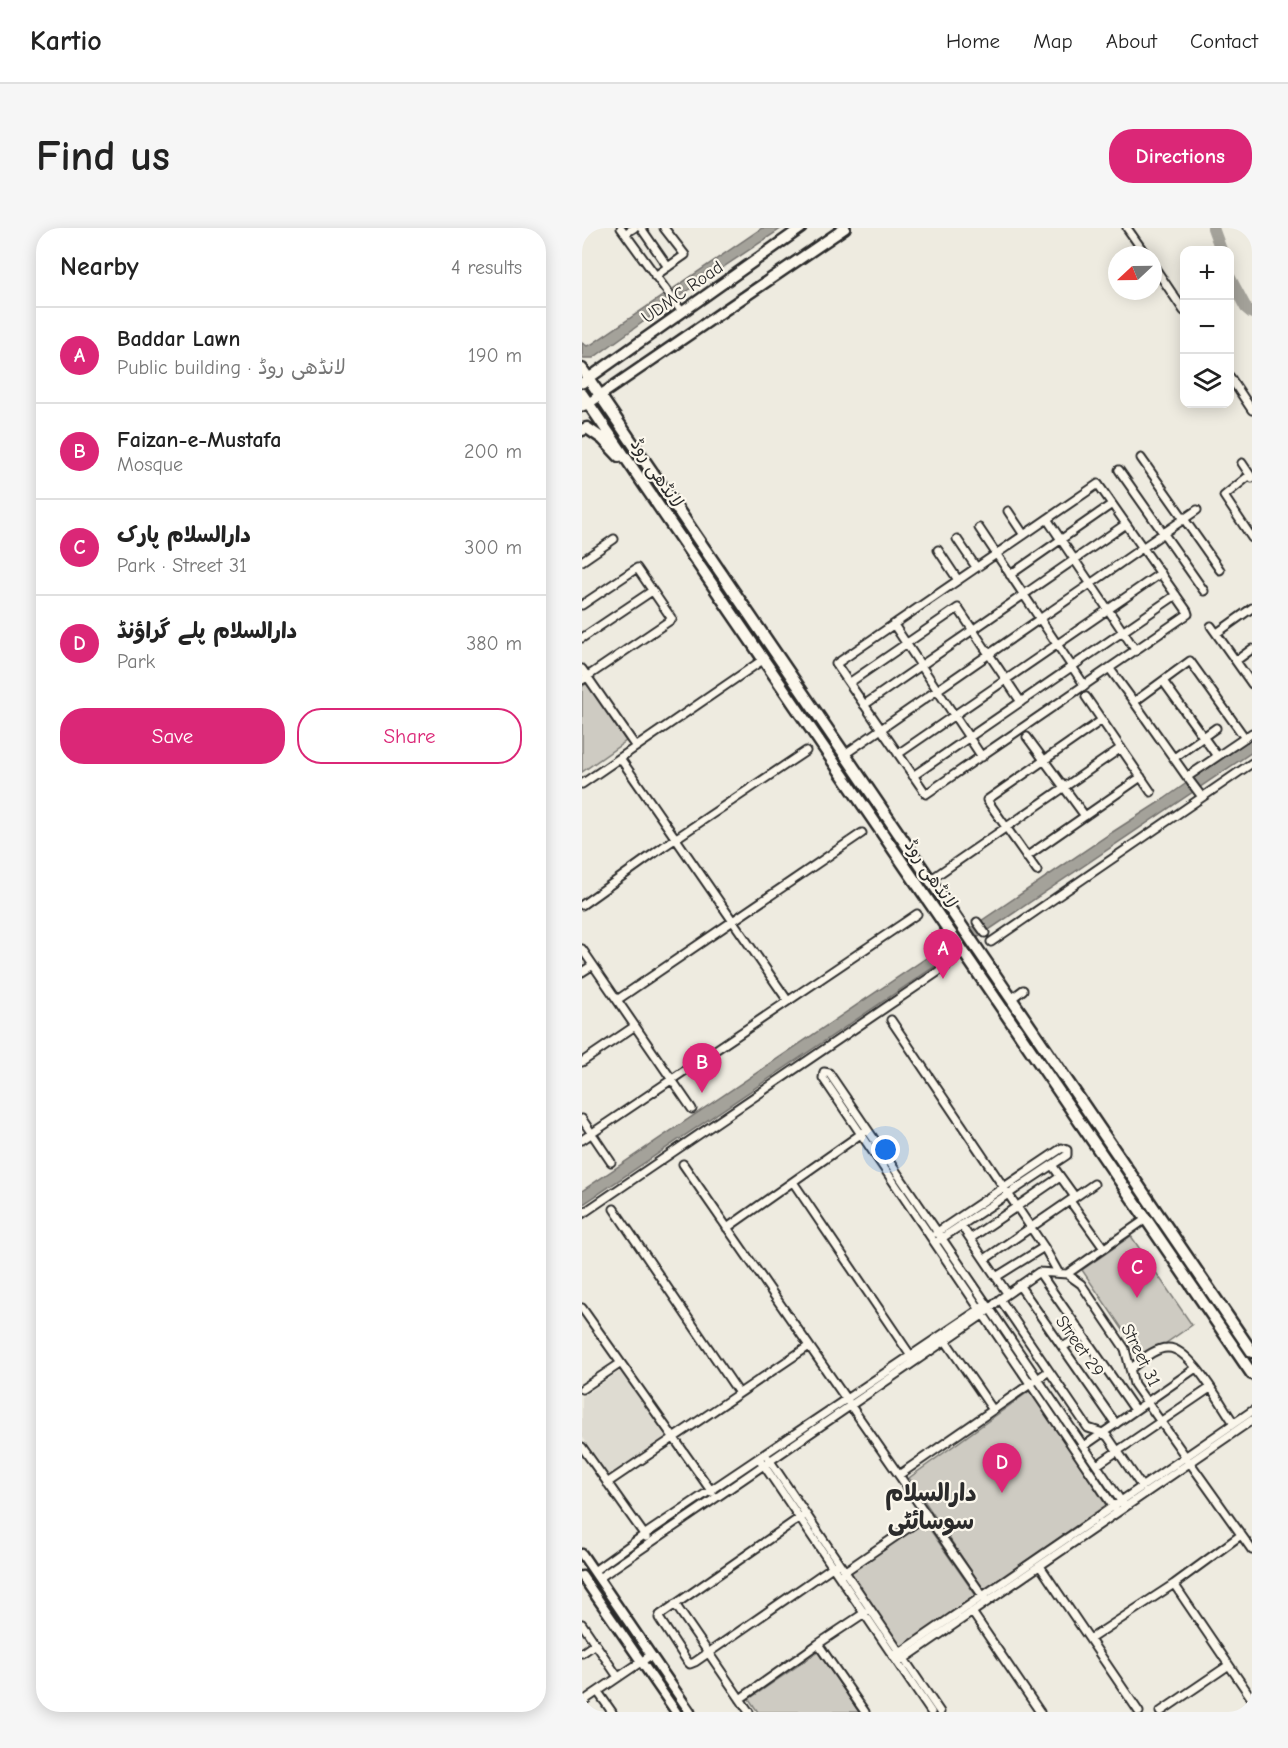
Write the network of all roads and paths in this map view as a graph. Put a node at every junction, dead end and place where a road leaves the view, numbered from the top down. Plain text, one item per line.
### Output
1 (634, 228) edge
2 (642, 228) edge
3 (664, 228) edge
4 (801, 228) edge
5 (845, 228) edge
6 (1127, 228) edge
7 (623, 231) edge
8 (1140, 246) edge
9 (668, 267) junction
10 (655, 276) junction
11 (1162, 278) edge
12 (1180, 304) edge
13 (679, 308) junction
14 (584, 377) edge
15 (1234, 383) edge
16 (582, 394) edge
17 (601, 395) junction
18 (585, 405) edge
19 (1252, 410) edge
20 (612, 411) junction
21 (582, 414) edge
22 (600, 420) junction
23 (582, 430) edge
24 (1142, 458) dead end
25 (1242, 463) dead end
26 (1119, 470) dead end
27 (1251, 476) edge
28 (652, 495) junction
29 (1112, 504) junction
30 (1197, 510) dead end
31 (1008, 511) dead end
32 (1184, 518) junction
33 (1047, 519) junction
34 (1126, 524) junction
35 (979, 528) dead end
36 (1163, 533) junction
37 (1024, 535) junction
38 (1252, 538) edge
39 (614, 539) dead end
40 (957, 539) dead end
41 (1061, 540) junction
42 (1143, 547) junction
43 (938, 550) dead end
44 (996, 554) junction
45 (1075, 560) junction
46 (582, 561) edge
47 (976, 567) junction
48 (1220, 570) dead end
49 (1161, 573) junction
50 (1010, 575) junction
51 (958, 580) junction
52 (1090, 583) junction
53 (652, 591) junction
54 (1204, 591) dead end
55 (1024, 595) junction
56 (1176, 595) junction
57 (582, 605) edge
58 (1252, 609) edge
59 (1108, 610) junction
60 (1040, 619) junction
61 (894, 625) junction
62 (1211, 626) dead end
63 (972, 631) junction
64 (1123, 632) junction
65 (1217, 633) junction
66 (582, 638) edge
67 (906, 644) junction
68 (1058, 645) junction
69 (1252, 649) edge
70 (1136, 651) junction
71 (988, 654) junction
72 (765, 660) junction
73 (1237, 660) junction
74 (921, 666) junction
75 (1073, 667) junction
76 (582, 669) edge
77 (1110, 669) junction
78 (585, 678) edge
79 (1006, 680) junction
80 (1163, 681) junction
81 (849, 683) junction
82 (1252, 684) edge
83 (1086, 686) junction
84 (937, 690) junction
85 (1086, 697) dead end
86 (1021, 702) junction
87 (1134, 702) junction
88 (864, 705) junction
89 (954, 715) junction
90 (1102, 720) junction
91 (1216, 728) dead end
92 (881, 729) junction
93 (1252, 733) edge
94 (969, 737) junction
95 (1027, 737) dead end
96 (1203, 737) junction
97 (1245, 738) junction
98 (636, 747) junction
99 (1121, 748) junction
100 (806, 751) dead end
101 (845, 754) junction
102 (898, 754) junction
103 (1218, 756) junction
104 (982, 757) junction
105 (620, 758) junction
106 (1043, 759) junction
107 (1174, 759) junction
108 (1252, 763) edge
109 (913, 776) junction
110 (1141, 777) junction
111 (1188, 778) junction
112 (582, 784) edge
113 (1064, 788) junction
114 (1151, 792) dead end
115 (1200, 794) junction
116 (1085, 816) junction
117 (1006, 828) junction
118 (862, 833) dead end
119 (676, 838) junction
120 (1026, 857) junction
121 (1037, 871) dead end
122 (930, 880) junction
123 (582, 905) edge
124 (917, 914) dead end
125 (733, 921) junction
126 (977, 922) dead end
127 (985, 933) dead end
128 (991, 942) dead end
129 (940, 947) dead end
130 (582, 949) edge
131 (593, 965) junction
132 (582, 972) edge
133 (1023, 990) dead end
134 (1011, 999) junction
135 (617, 1000) junction
136 (788, 1001) junction
137 (891, 1020) dead end
138 (635, 1026) junction
139 (582, 1062) edge
140 (672, 1079) junction
141 (692, 1109) dead end
142 (582, 1119) edge
143 (865, 1132) junction
144 (592, 1133) junction
145 (582, 1140) edge
146 (611, 1162) dead end
147 (682, 1164) dead end
148 (1052, 1165) junction
149 (1060, 1177) junction
150 (793, 1182) junction
151 (1094, 1184) dead end
152 (1006, 1191) junction
153 (1072, 1199) junction
154 (1017, 1207) junction
155 (614, 1209) dead end
156 (582, 1214) edge
157 (1146, 1219) junction
158 (961, 1225) junction
159 (1031, 1227) junction
160 (727, 1228) junction
161 (937, 1237) junction
162 (971, 1238) junction
163 (1044, 1247) junction
164 (1103, 1248) junction
165 (985, 1259) junction
166 (1040, 1272) junction
167 (1058, 1272) junction
168 (1067, 1274) junction
169 (996, 1276) junction
170 (1019, 1285) junction
171 (1008, 1293) junction
172 (989, 1306) junction
173 (582, 1308) edge
174 (1083, 1334) junction
175 (945, 1341) junction
176 (809, 1346) junction
177 (1063, 1347) junction
178 (1252, 1352) edge
179 (913, 1358) junction
180 (621, 1363) junction
181 (1196, 1368) junction
182 (1130, 1369) junction
183 (1049, 1371) junction
184 (1252, 1374) edge
185 (1035, 1381) junction
186 (582, 1389) edge
187 (1210, 1389) junction
188 (739, 1394) junction
189 (849, 1402) junction
190 (1147, 1402) junction
191 (993, 1410) junction
192 (1135, 1410) junction
193 (1252, 1411) edge
194 (1252, 1420) edge
195 (1161, 1421) junction
196 (1234, 1423) junction
197 (1116, 1424) junction
198 (1103, 1433) junction
199 (674, 1438) junction
200 (1084, 1446) junction
201 (582, 1447) edge
202 (1118, 1451) junction
203 (764, 1459) junction
204 (1187, 1460) junction
205 (1097, 1465) junction
206 (899, 1475) junction
207 (607, 1483) junction
208 (1142, 1487) junction
209 (712, 1493) junction
210 (1123, 1504) junction
211 (1115, 1509) junction
212 (927, 1515) junction
213 (802, 1516) junction
214 (644, 1535) junction
215 (1241, 1535) junction
216 (649, 1542) junction
217 (1252, 1550) edge
218 (582, 1554) edge
219 (836, 1565) junction
220 (1040, 1566) junction
221 (842, 1574) junction
222 (596, 1575) junction
223 (582, 1576) edge
224 (1174, 1584) junction
225 (985, 1599) junction
226 (675, 1604) junction
227 (867, 1611) junction
228 (972, 1612) junction
229 (582, 1624) edge
230 (1090, 1639) junction
231 (595, 1644) junction
232 (818, 1644) junction
233 (708, 1652) junction
234 (582, 1653) edge
235 (651, 1655) junction
236 (899, 1658) junction
237 (641, 1663) junction
238 (1229, 1665) junction
239 (618, 1677) junction
240 (598, 1692) junction
241 (740, 1699) junction
242 (1252, 1699) edge
243 (582, 1702) edge
244 (612, 1712) edge
245 (676, 1712) edge
246 (690, 1712) edge
247 (749, 1712) edge
248 (865, 1712) edge
249 (932, 1712) edge
250 (940, 1712) edge
251 (1040, 1712) edge
252 (1139, 1712) edge
253 (1160, 1712) edge

1 - 7 street
2 - 9 street
3 - 9 street
4 - 13 main road, UDMC Road
5 - 17 main road
6 - 8 street
7 - 10 street
9 - 10 street
10 - 13 street
11 - 12 street
13 - 14 main road, UDMC Road
14 - 17 main road, لانڈھی روڈ
15 - 19 street
16 - 18 main road, لانڈھی روڈ
17 - 18 main road
17 - 20 main road, لانڈھی روڈ
18 - 21 main road
18 - 22 main road, لانڈھی روڈ
20 - 22 main road
20 - 101 main road, لانڈھی روڈ
22 - 28 main road, لانڈھی روڈ
23 - 28 main road
24 - 32 street
25 - 27 street
26 - 36 street
27 - 38 street
28 - 72 main road, لانڈھی روڈ
29 - 33 street
29 - 34 street
29 - 41 street
30 - 32 street
31 - 37 street
32 - 36 street
32 - 48 street
33 - 37 street
33 - 41 street
34 - 42 street
34 - 45 street
35 - 44 street
36 - 42 street
36 - 54 street
37 - 44 street
39 - 46 street
40 - 47 street
41 - 45 street
41 - 50 street
42 - 49 street
42 - 52 street
43 - 51 street
44 - 47 street
44 - 50 street
45 - 52 street
45 - 55 street
47 - 51 street
49 - 56 street
49 - 59 street
50 - 55 street
51 - 61 street
52 - 59 street
52 - 60 street
53 - 57 street
53 - 66 street
53 - 78 street
55 - 60 street
55 - 63 street
56 - 64 street
56 - 70 street
58 - 65 street
59 - 64 street
59 - 68 street
60 - 68 street
60 - 71 street
61 - 67 street
61 - 81 street
62 - 65 street
63 - 67 street
63 - 71 street
63 - 74 street
64 - 70 street
64 - 75 street
65 - 73 street
67 - 74 street
67 - 81 street
68 - 75 street
68 - 79 street
69 - 73 street
70 - 77 street
71 - 79 street
71 - 84 street
72 - 98 street
72 - 157 main road, لانڈھی روڈ
73 - 82 street
74 - 84 street
74 - 88 street
75 - 83 street
75 - 86 street
76 - 78 street
77 - 83 street
77 - 87 street
78 - 98 street
79 - 86 street
79 - 89 street
80 - 87 street
80 - 96 street
80 - 97 street
81 - 88 street
83 - 104 street
84 - 89 street
84 - 92 street
85 - 90 street
86 - 94 street
87 - 107 street
88 - 92 street
89 - 94 street
89 - 102 street
90 - 99 street
90 - 106 street
91 - 96 street
92 - 101 street
92 - 102 street
93 - 97 street
94 - 104 street
94 - 109 street
95 - 106 street
96 - 103 street
96 - 107 street
97 - 103 street
98 - 105 street
99 - 110 street
99 - 113 street
100 - 119 street
101 - 122 main road, لانڈھی روڈ
102 - 109 street
103 - 111 street
104 - 109 street
105 - 112 street
105 - 119 street
106 - 113 street
106 - 117 street
107 - 111 street
108 - 115 street
110 - 114 street
110 - 116 street
111 - 115 street
113 - 116 street
113 - 117 street
115 - 128 street
116 - 120 street
117 - 120 street
117 - 122 street
118 - 125 street
119 - 123 street
119 - 125 street
120 - 121 street
122 - 134 main road, لانڈھی روڈ
124 - 136 street
125 - 135 street
125 - 136 street
126 - 127 street
129 - 156 street
130 - 131 street
131 - 132 street
131 - 135 street
133 - 134 street
134 - 178 main road
135 - 138 street
136 - 140 street
137 - 152 street
138 - 139 street
138 - 140 street
140 - 141 street
140 - 144 street
142 - 144 street
143 - 143 street
143 - 150 street
143 - 161 street
144 - 145 street
144 - 146 street
147 - 160 street
148 - 149 street
148 - 152 street
148 - 152 street
149 - 153 street
149 - 154 street
150 - 160 street
150 - 179 street
151 - 153 street
152 - 154 street
152 - 158 street
152 - 161 street
153 - 159 street
153 - 164 street
154 - 159 street
154 - 162 street
155 - 188 street
157 - 164 street
157 - 184 main road, لانڈھی روڈ
158 - 161 street
158 - 162 street
159 - 163 street
159 - 165 street
160 - 176 street
161 - 172 street
162 - 165 street
163 - 167 street
163 - 169 street
164 - 168 street
165 - 169 street
166 - 167 street
166 - 170 street
166 - 174 street
167 - 168 street
168 - 182 street, Street 31
169 - 171 street
170 - 171 street
170 - 177 street, Street 29
171 - 172 street
172 - 175 street
172 - 179 street
172 - 183 street
172 - 185 street
173 - 180 street
174 - 177 street
174 - 192 street
175 - 179 street
175 - 191 street
176 - 188 street
176 - 189 street
177 - 197 street, Street 29
179 - 189 street
180 - 186 street
180 - 199 street
181 - 182 street
181 - 187 street
181 - 190 street
182 - 190 street, Street 31
183 - 185 street
183 - 198 street
185 - 191 street
185 - 200 street
185 - 211 street
187 - 195 street
187 - 196 street
188 - 199 street
189 - 203 street
189 - 206 street
190 - 192 street
190 - 195 street, Street 31
191 - 206 street
192 - 197 street
193 - 196 street
194 - 204 street
195 - 202 street
195 - 204 street, Street 31
196 - 204 street
197 - 198 street
198 - 200 street
198 - 202 street
199 - 207 street
199 - 209 street
200 - 205 street
201 - 207 street
202 - 205 street
202 - 208 street
203 - 209 street
203 - 213 street
204 - 208 street
204 - 210 street
204 - 215 street, Street 31
205 - 210 street
206 - 212 street
207 - 214 street
208 - 210 street
209 - 214 street
209 - 216 street
210 - 211 street
211 - 220 street
211 - 225 street
212 - 221 street
212 - 225 street
213 - 219 street
213 - 226 street
214 - 216 street
214 - 222 street
215 - 217 street, Street 31
215 - 224 street
216 - 222 street
218 - 222 street
219 - 221 street
219 - 233 street
220 - 225 street
220 - 230 street
221 - 227 street
222 - 235 street
223 - 237 street
224 - 230 street
224 - 238 street
225 - 228 street
225 - 236 street
226 - 233 street
226 - 233 street
227 - 232 street
227 - 236 street
228 - 236 street
228 - 251 street
229 - 231 street
230 - 252 street
231 - 234 street
231 - 239 street
232 - 241 street
232 - 248 street
233 - 241 street
235 - 237 street
235 - 246 street
236 - 249 street
236 - 250 street
237 - 239 street
237 - 245 street
238 - 242 street
238 - 253 street
239 - 240 street
240 - 243 street
240 - 244 street
241 - 247 street

